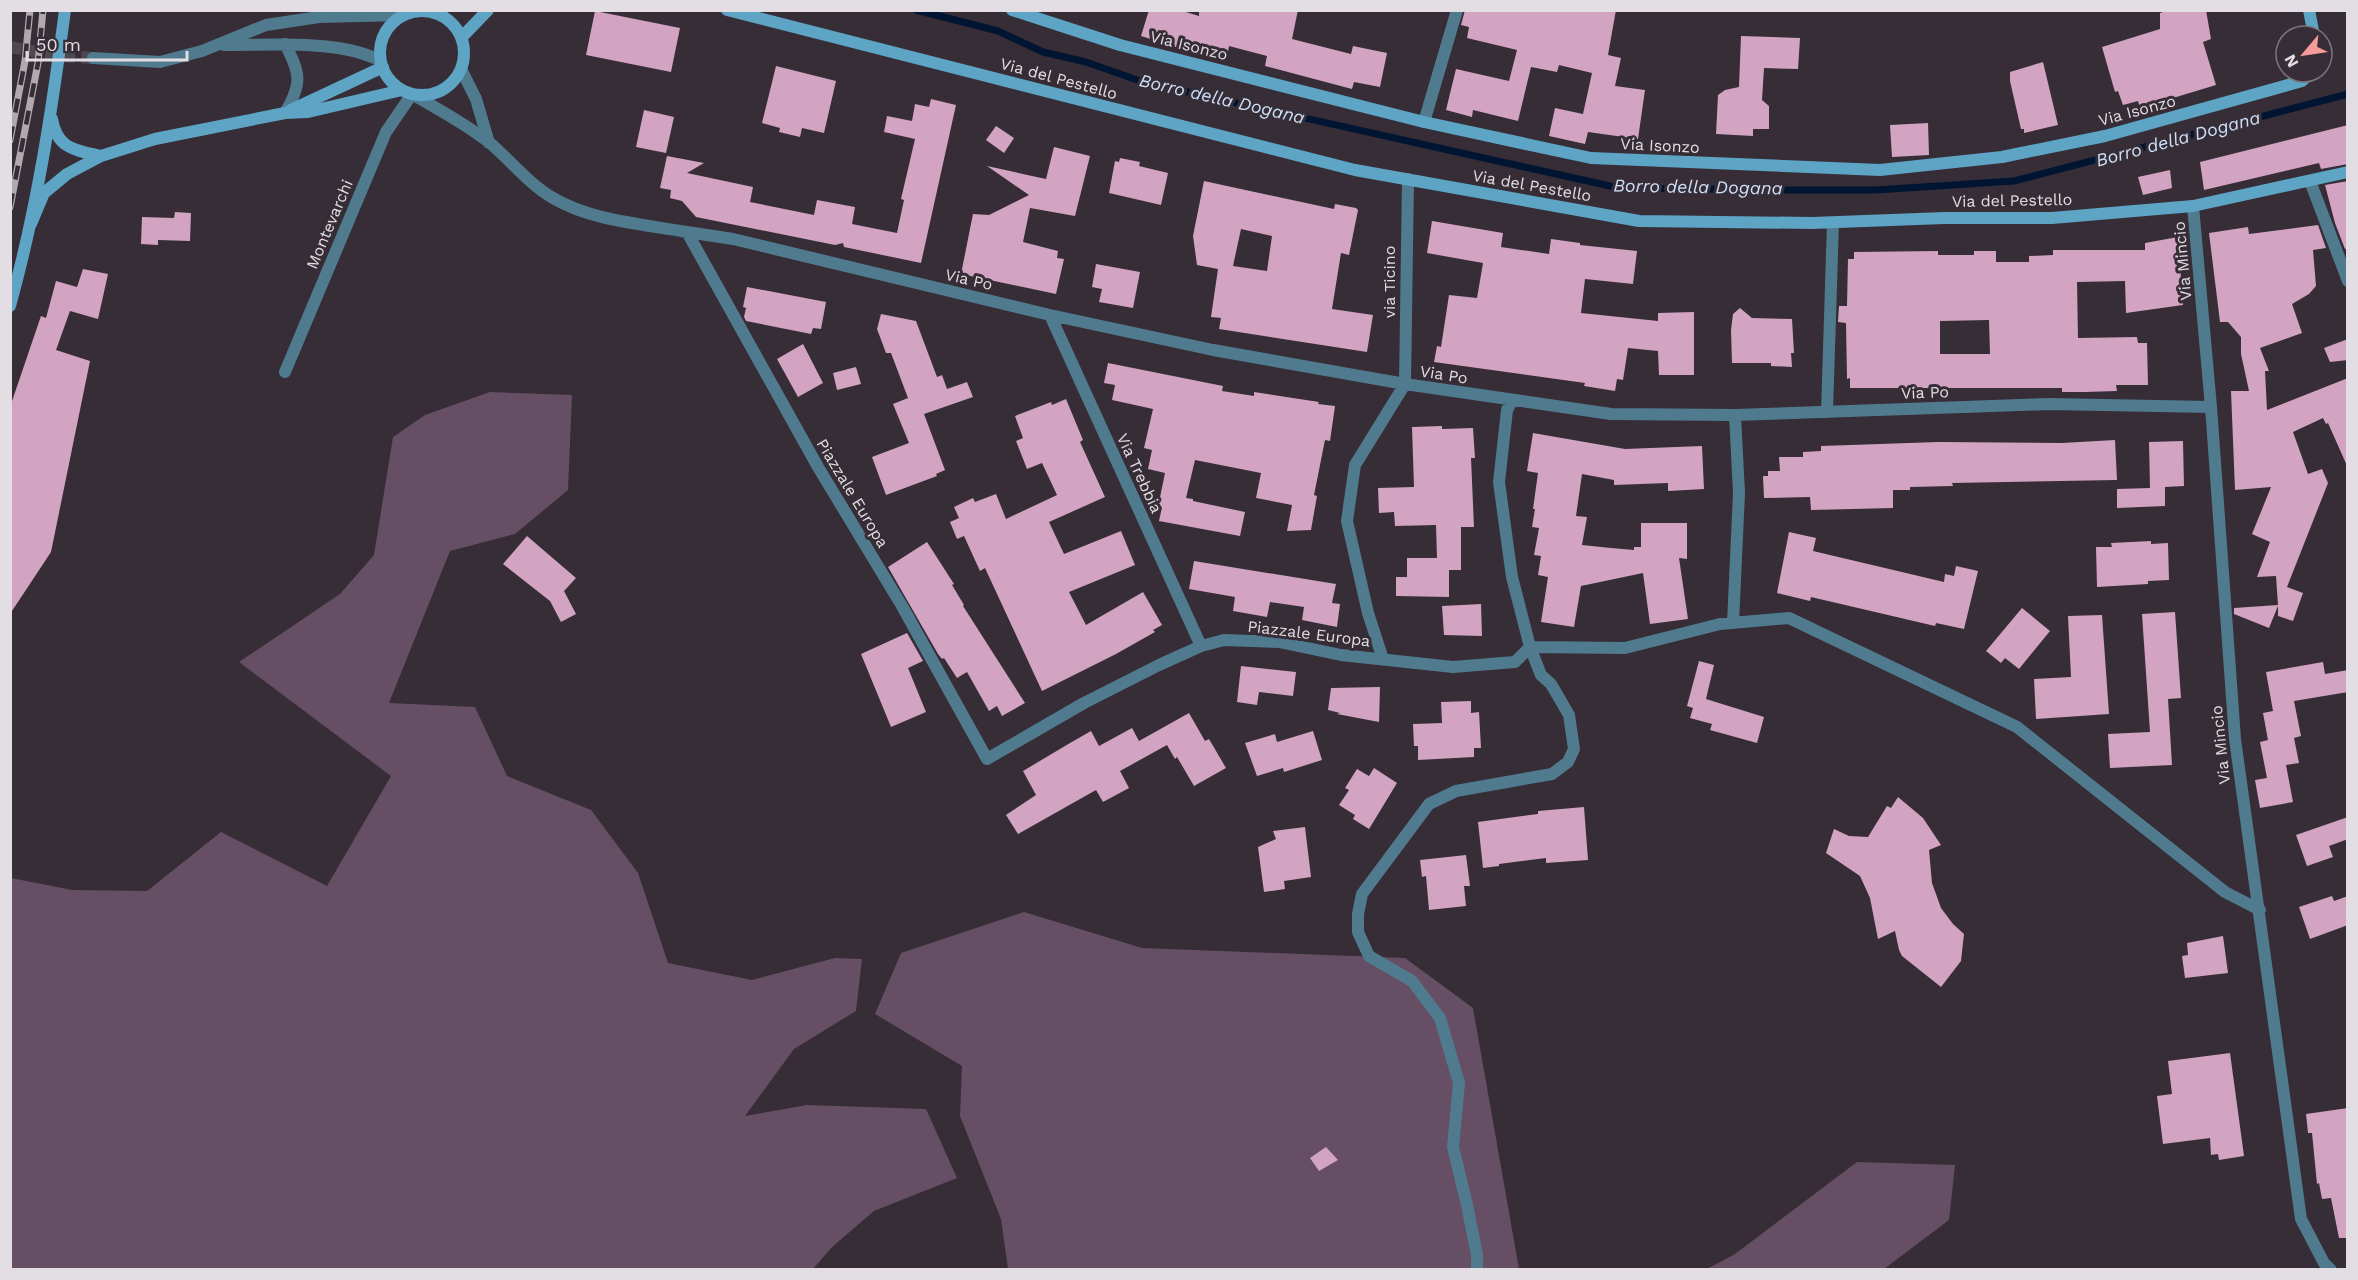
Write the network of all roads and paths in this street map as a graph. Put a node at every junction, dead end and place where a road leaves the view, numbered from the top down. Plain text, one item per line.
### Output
1 (488, 10) edge
2 (727, 10) edge
3 (1012, 10) edge
4 (1457, 10) edge
5 (65, 11) edge
6 (425, 11) edge
7 (447, 14) edge
8 (403, 15) junction
9 (461, 38) junction
10 (285, 44) junction
11 (217, 45) junction
12 (93, 58) tunnel mouth
13 (382, 64) junction
14 (461, 69) junction
15 (2291, 84) edge
16 (407, 92) junction
17 (51, 110) junction
18 (285, 113) junction
19 (1424, 122) junction
20 (489, 143) junction
21 (101, 156) junction
22 (2348, 172) edge
23 (1408, 179) junction
24 (2310, 182) junction
25 (2193, 206) junction
26 (1833, 223) junction
27 (31, 224) junction
28 (687, 232) junction
29 (2348, 281) edge
30 (10, 306) edge
31 (1050, 315) junction
32 (285, 372) dead end
33 (1405, 384) junction
34 (1512, 401) junction
35 (2211, 407) junction
36 (1827, 412) junction
37 (1735, 415) junction
38 (1733, 623) junction
39 (1201, 646) junction
40 (1530, 647) junction
41 (1383, 658) junction
42 (2260, 910) junction
43 (1477, 1269) edge
44 (2331, 1269) edge

1 - 9 street
2 - 23 street, Via del Pestello
3 - 19 street, Via Isonzo
4 - 19 street
5 - 17 street
6 - 7 street
6 - 8 street
7 - 9 street
8 - 11 street
8 - 13 street
9 - 14 street
10 - 11 street
10 - 13 street
10 - 18 street
11 - 12 street
13 - 16 street
13 - 18 street
14 - 16 street
14 - 20 street
15 - 19 street, Via Isonzo
16 - 18 street
16 - 20 street
16 - 32 street, Montevarchi
17 - 21 street
17 - 27 street
18 - 21 street
20 - 28 street
21 - 27 street
22 - 24 street, Via del Pestello
23 - 26 street, Via del Pestello
23 - 33 street, via Ticino
24 - 25 street, Via del Pestello
24 - 29 street
25 - 26 street, Via del Pestello
25 - 35 street, Via Mincio
26 - 36 street
27 - 30 street
28 - 31 street, Via Po
28 - 39 street, Piazzale Europa
31 - 33 street, Via Po
31 - 39 street, Via Trebbia
33 - 34 street, Via Po
33 - 41 street
34 - 37 street, Via Po
34 - 40 street
35 - 36 street, Via Po
35 - 42 street, Via Mincio
36 - 37 street, Via Po
37 - 38 street
38 - 40 street
38 - 42 street
39 - 41 street, Piazzale Europa
40 - 41 street, Piazzale Europa
40 - 43 street
42 - 44 street, Via Mincio

